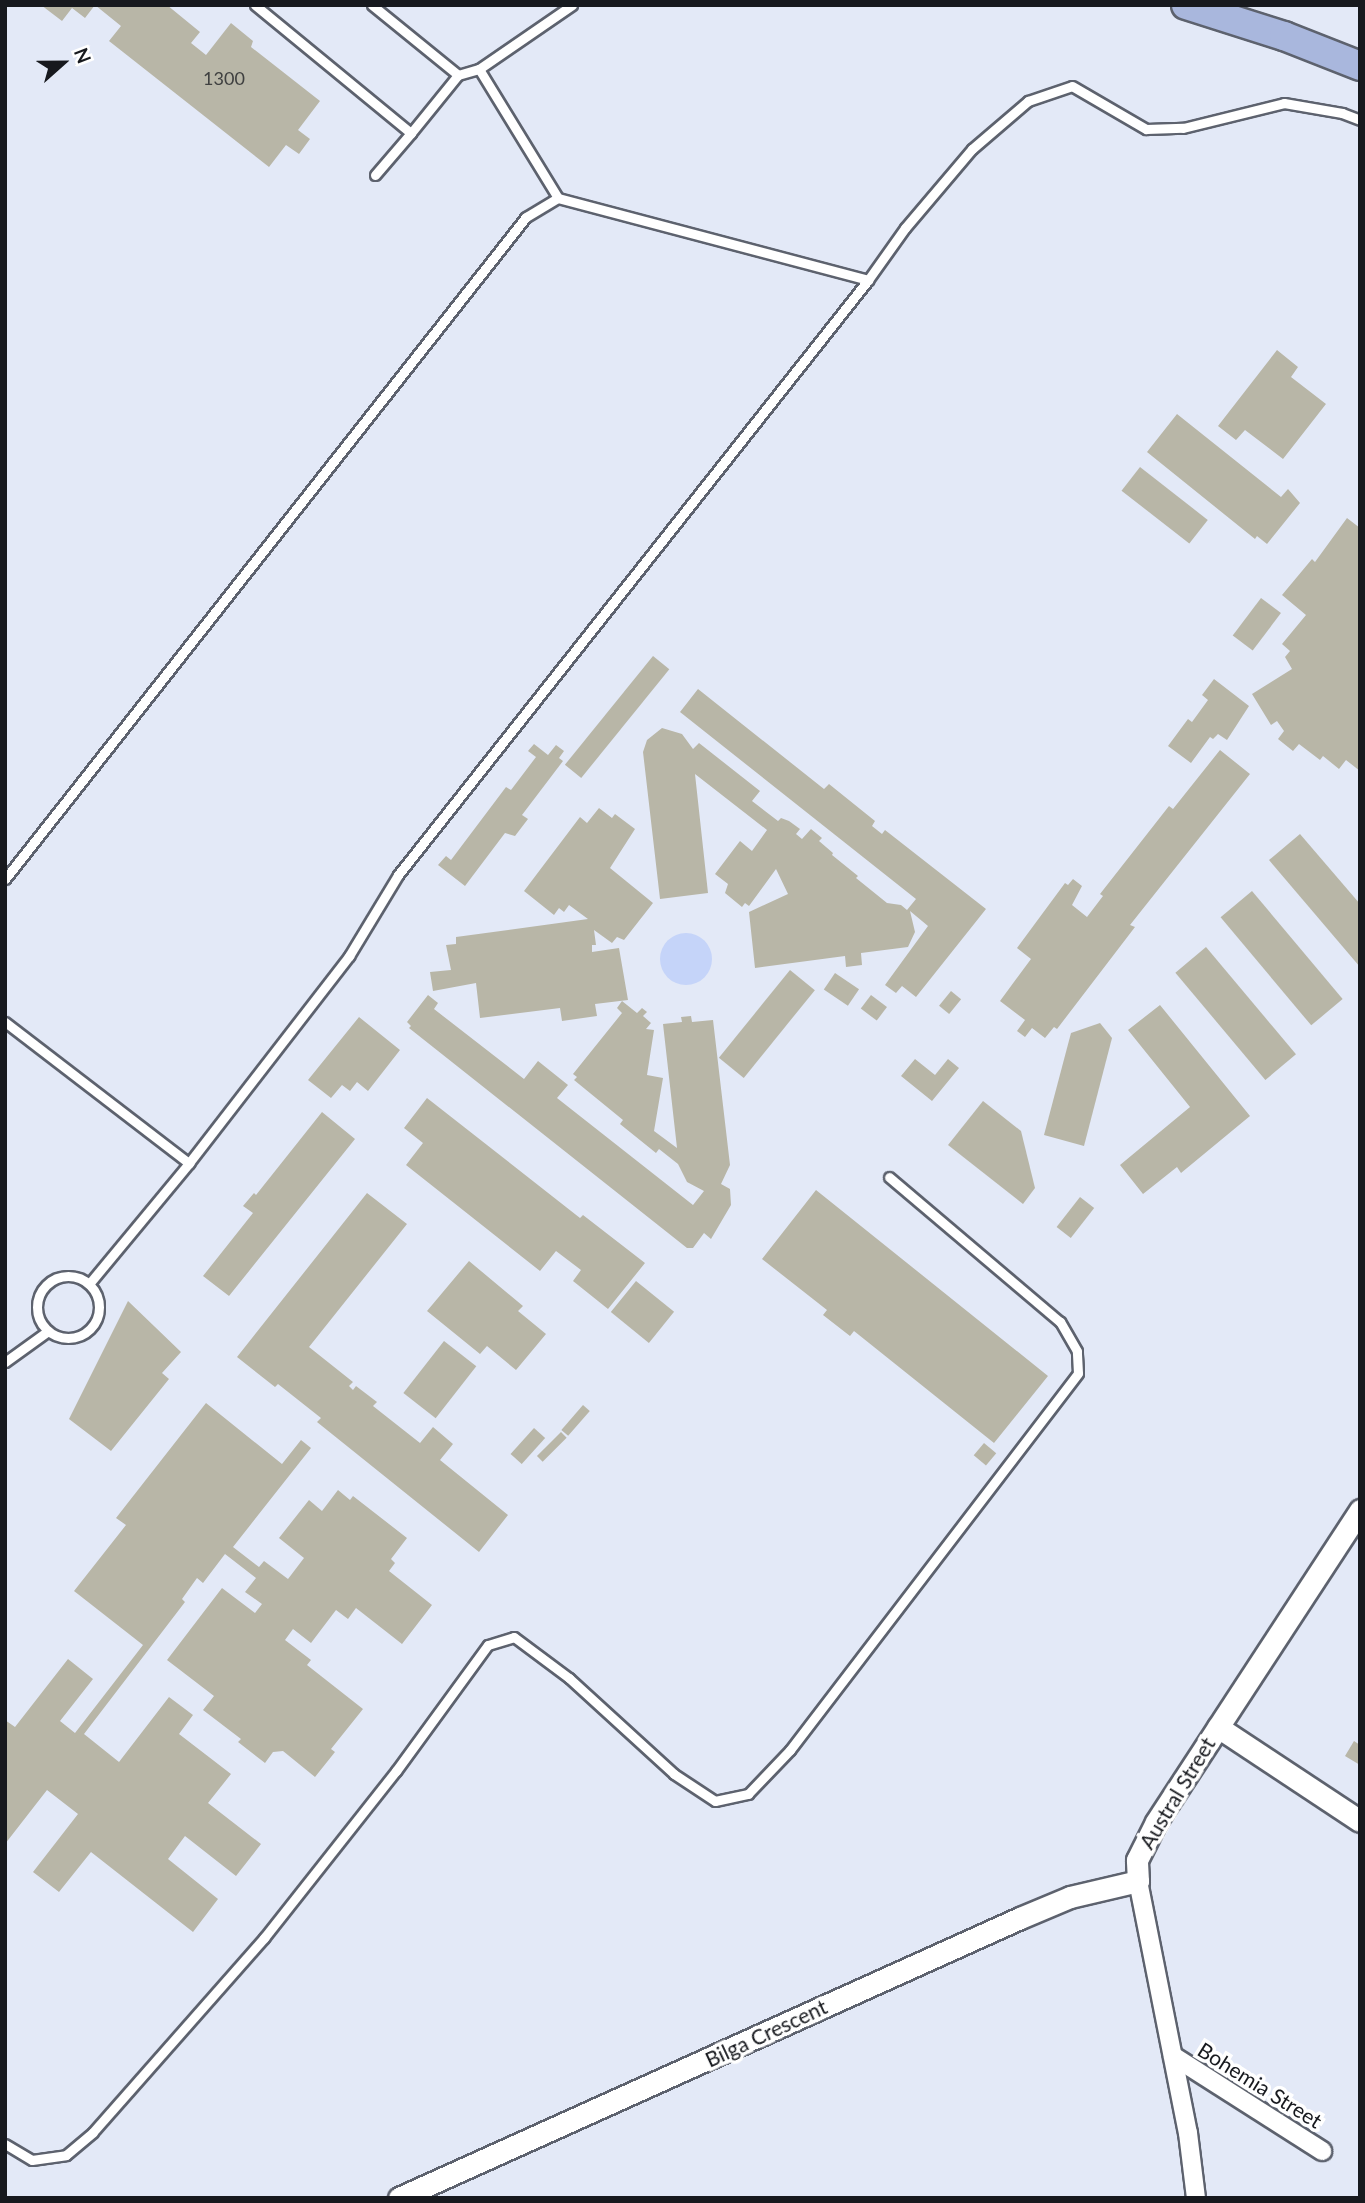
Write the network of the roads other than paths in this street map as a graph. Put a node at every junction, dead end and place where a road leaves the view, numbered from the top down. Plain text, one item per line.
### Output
1 (255, 5) edge
2 (372, 5) edge
3 (572, 5) edge
4 (1186, 5) edge
5 (1360, 66) edge
6 (479, 69) junction
7 (458, 75) junction
8 (1360, 120) edge
9 (411, 133) junction
10 (375, 175) dead end
11 (558, 198) junction
12 (868, 281) junction
13 (5, 879) edge
14 (5, 1022) edge
15 (189, 1163) junction
16 (889, 1177) dead end
17 (89, 1284) junction
18 (48, 1331) junction
19 (5, 1362) edge
20 (1360, 1510) edge
21 (1218, 1727) junction
22 (1360, 1821) edge
23 (1138, 1881) junction
24 (1173, 2056) junction
25 (5, 2144) edge
26 (1322, 2151) dead end
27 (399, 2198) edge
28 (1196, 2198) edge

1 - 9 lane
2 - 7 lane
3 - 6 lane
4 - 5 main road
6 - 7 lane
6 - 11 lane
7 - 9 lane
8 - 12 lane
9 - 10 lane
11 - 12 lane
11 - 13 lane
12 - 15 lane
14 - 15 lane
15 - 17 lane
16 - 25 lane
17 - 18 lane
17 - 18 lane
18 - 19 lane
20 - 21 street, Austral Street
21 - 22 street
21 - 23 street, Austral Street
23 - 24 street, Austral Street
23 - 27 street, Bilga Crescent
24 - 26 street, Bohemia Street
24 - 28 street, Austral Street

